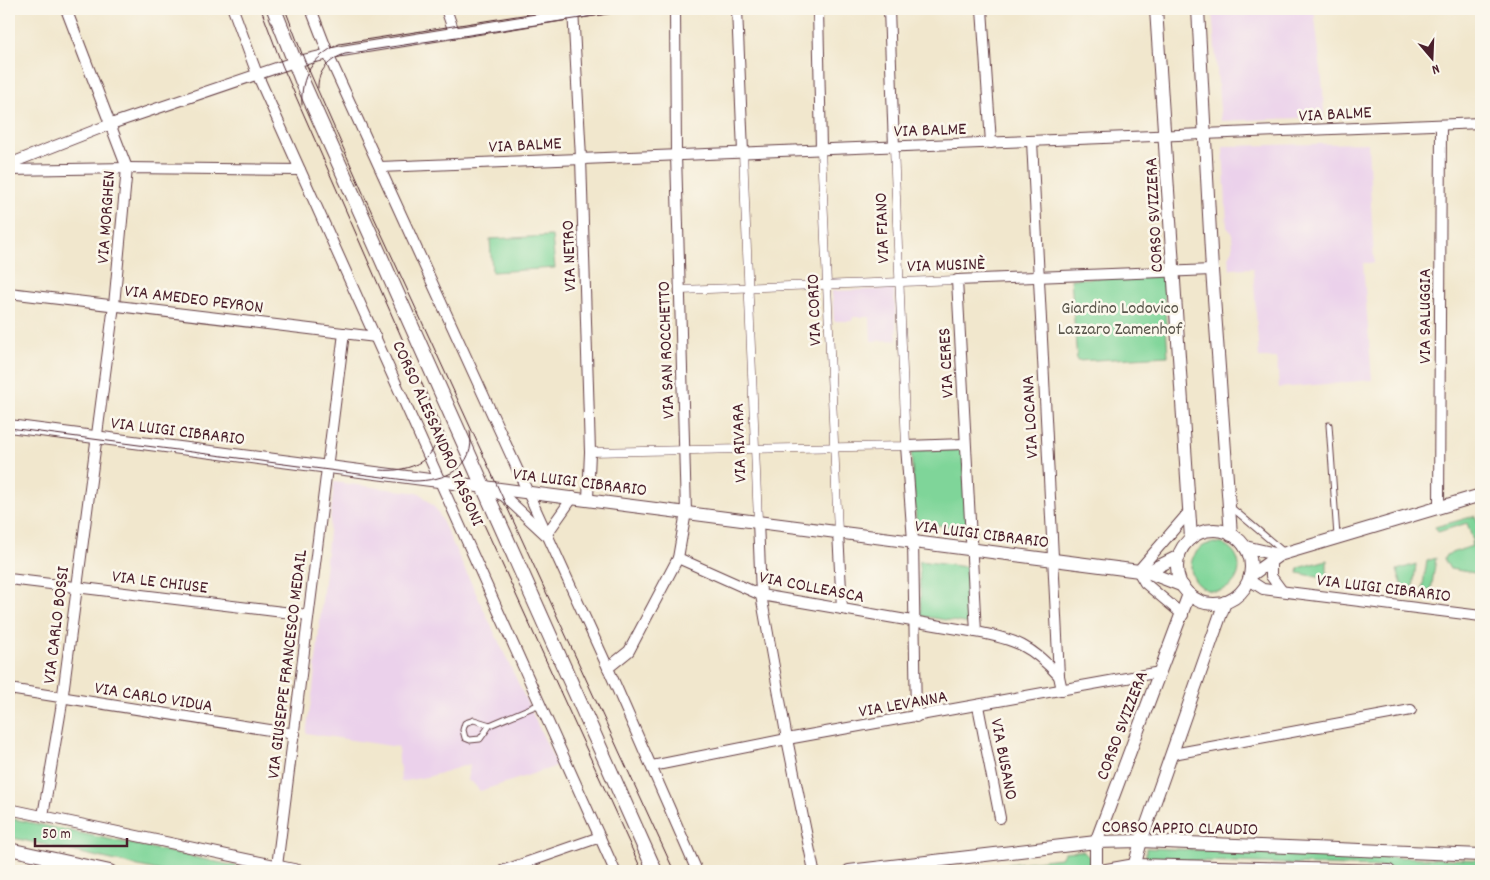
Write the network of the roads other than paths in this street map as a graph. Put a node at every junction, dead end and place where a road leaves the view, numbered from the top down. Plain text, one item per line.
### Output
1 (66, 9) edge
2 (233, 9) edge
3 (274, 9) edge
4 (311, 9) edge
5 (446, 9) edge
6 (602, 9) edge
7 (675, 9) edge
8 (737, 9) edge
9 (818, 9) edge
10 (890, 9) edge
11 (982, 9) edge
12 (1156, 9) edge
13 (1198, 9) edge
14 (574, 11) edge
15 (454, 32) junction
16 (328, 54) junction
17 (294, 62) junction
18 (257, 74) junction
19 (1481, 123) edge
20 (111, 124) junction
21 (1441, 124) junction
22 (1207, 135) junction
23 (1166, 136) junction
24 (1032, 141) junction
25 (991, 143) junction
26 (894, 147) junction
27 (821, 149) junction
28 (743, 152) junction
29 (676, 154) junction
30 (581, 158) junction
31 (9, 164) edge
32 (380, 167) junction
33 (127, 168) junction
34 (9, 170) edge
35 (300, 170) junction
36 (1212, 270) junction
37 (1173, 272) junction
38 (1038, 277) junction
39 (957, 280) junction
40 (899, 281) junction
41 (828, 284) junction
42 (748, 288) junction
43 (680, 290) junction
44 (9, 293) edge
45 (114, 305) junction
46 (344, 333) junction
47 (376, 337) junction
48 (1329, 425) dead end
49 (9, 426) edge
50 (95, 437) junction
51 (966, 444) junction
52 (906, 446) junction
53 (755, 448) junction
54 (834, 448) junction
55 (684, 451) junction
56 (590, 452) junction
57 (327, 467) junction
58 (439, 479) junction
59 (482, 486) junction
60 (526, 491) junction
61 (1481, 495) edge
62 (573, 497) junction
63 (588, 499) junction
64 (1229, 505) junction
65 (1439, 507) junction
66 (686, 512) junction
67 (1189, 512) junction
68 (758, 521) junction
69 (838, 532) junction
70 (546, 535) junction
71 (1231, 535) junction
72 (1338, 537) junction
73 (1191, 538) junction
74 (913, 541) junction
75 (1245, 548) junction
76 (970, 549) junction
77 (1179, 556) junction
78 (1278, 556) junction
79 (678, 558) junction
80 (1054, 560) junction
81 (1142, 572) junction
82 (1249, 578) junction
83 (9, 579) edge
84 (76, 588) junction
85 (1186, 590) junction
86 (1282, 592) junction
87 (761, 595) junction
88 (1225, 602) junction
89 (842, 609) junction
90 (308, 615) junction
91 (1183, 615) junction
92 (1481, 616) edge
93 (915, 622) junction
94 (976, 632) junction
95 (608, 668) junction
96 (1160, 672) junction
97 (1058, 676) junction
98 (9, 689) edge
99 (1062, 690) junction
100 (62, 698) junction
101 (540, 704) junction
102 (978, 706) junction
103 (1411, 710) dead end
104 (916, 717) junction
105 (490, 725) junction
106 (295, 734) junction
107 (786, 739) junction
108 (1173, 754) junction
109 (652, 766) junction
110 (9, 809) edge
111 (43, 816) junction
112 (1000, 818) dead end
113 (600, 837) junction
114 (1141, 841) junction
115 (1096, 842) junction
116 (9, 848) edge
117 (1481, 855) edge
118 (47, 857) junction
119 (277, 866) junction
120 (1134, 868) edge
121 (44, 871) edge
122 (110, 871) edge
123 (303, 871) edge
124 (502, 871) edge
125 (615, 871) edge
126 (655, 871) edge
127 (696, 871) edge
128 (814, 871) edge
129 (849, 871) edge
130 (1096, 871) edge
131 (1101, 871) edge
132 (1389, 871) edge

1 - 20 street, VIA MORGHEN
2 - 18 street, CORSO ALESSANDRO TASSONI
3 - 17 main road, CORSO ALESSANDRO TASSONI
4 - 16 street
5 - 15 street
6 - 14 street
7 - 29 street, VIA SAN ROCCHETTO
8 - 28 street, VIA RIVARA
9 - 27 street, VIA CORIO
10 - 26 street, VIA FIANO
11 - 25 street
12 - 23 street, CORSO SVIZZERA
13 - 22 street
14 - 15 street
14 - 30 street, VIA NETRO
15 - 16 street
16 - 17 street
16 - 32 street
17 - 18 street
17 - 59 main road, CORSO ALESSANDRO TASSONI
18 - 20 street
18 - 35 street, CORSO ALESSANDRO TASSONI
19 - 21 street, VIA BALME
20 - 31 street
20 - 33 street, VIA MORGHEN
21 - 22 street, VIA BALME
21 - 65 street, VIA SALUGGIA
22 - 23 street, VIA BALME
22 - 36 street
23 - 24 street, VIA BALME
23 - 37 street, CORSO SVIZZERA
24 - 25 street, VIA BALME
24 - 38 street, VIA LOCANA
25 - 26 street, VIA BALME
26 - 27 street, VIA BALME
26 - 40 street, VIA FIANO
27 - 28 street, VIA BALME
27 - 41 street, VIA CORIO
28 - 29 street, VIA BALME
28 - 42 street, VIA RIVARA
29 - 30 street, VIA BALME
29 - 43 street, VIA SAN ROCCHETTO
30 - 32 street, VIA BALME
30 - 56 street, VIA NETRO
32 - 60 street
33 - 34 street
33 - 35 street
33 - 45 street, VIA MORGHEN
35 - 47 street, CORSO ALESSANDRO TASSONI
36 - 37 street, VIA MUSINÈ
36 - 64 street
37 - 38 street, VIA MUSINÈ
37 - 67 street, CORSO SVIZZERA
38 - 39 street, VIA MUSINÈ
38 - 80 street, VIA LOCANA
39 - 40 street, VIA MUSINÈ
39 - 51 street, VIA CERES
40 - 41 street, VIA MUSINÈ
40 - 52 street, VIA FIANO
41 - 42 street, VIA MUSINÈ
41 - 54 street, VIA CORIO
42 - 43 street, VIA MUSINÈ
42 - 53 street, VIA RIVARA
43 - 55 street, VIA SAN ROCCHETTO
44 - 45 street, VIA AMEDEO PEYRON
45 - 46 street, VIA AMEDEO PEYRON
45 - 50 street, VIA MORGHEN
46 - 47 street, VIA AMEDEO PEYRON
46 - 57 street, VIA GIUSEPPE FRANCESCO MEDAIL
47 - 58 street, CORSO ALESSANDRO TASSONI
48 - 72 lane
49 - 50 street, VIA LUIGI CIBRARIO
50 - 57 street, VIA LUIGI CIBRARIO
50 - 84 street, VIA CARLO BOSSI
51 - 52 street
51 - 76 street, VIA CERES
52 - 54 street
52 - 74 street
53 - 54 street
53 - 55 street
53 - 68 street, VIA RIVARA
54 - 69 street, VIA CORIO
55 - 56 street
55 - 66 street, VIA SAN ROCCHETTO
56 - 63 street, VIA NETRO
57 - 58 street, VIA LUIGI CIBRARIO
57 - 90 street, VIA GIUSEPPE FRANCESCO MEDAIL
58 - 59 street, VIA LUIGI CIBRARIO
58 - 101 street, CORSO ALESSANDRO TASSONI
59 - 60 street, VIA LUIGI CIBRARIO
59 - 70 street, CORSO ALESSANDRO TASSONI
59 - 126 main road, CORSO ALESSANDRO TASSONI
60 - 62 street, VIA LUIGI CIBRARIO
60 - 70 street
61 - 65 street
62 - 63 street, VIA LUIGI CIBRARIO
62 - 70 street
63 - 66 street, VIA LUIGI CIBRARIO
64 - 71 street
64 - 78 lane
65 - 72 street
66 - 68 street, VIA LUIGI CIBRARIO
66 - 79 street, VIA SAN ROCCHETTO
67 - 73 street, CORSO SVIZZERA
67 - 81 street
68 - 69 street, VIA LUIGI CIBRARIO
68 - 87 street, VIA RIVARA
69 - 74 street, VIA LUIGI CIBRARIO
69 - 89 street, VIA CORIO
70 - 95 street
71 - 73 street
71 - 75 street
72 - 78 street
73 - 77 street
74 - 76 street, VIA LUIGI CIBRARIO
74 - 93 street
75 - 78 street
75 - 82 street
76 - 80 street, VIA LUIGI CIBRARIO
76 - 94 street, VIA CERES
77 - 81 street
77 - 85 street
78 - 82 street
78 - 86 street
79 - 87 street, VIA COLLEASCA
79 - 95 street, VIA SAN ROCCHETTO
80 - 81 street, VIA LUIGI CIBRARIO
80 - 97 street, VIA LOCANA
81 - 85 street, VIA LUIGI CIBRARIO
81 - 91 street
82 - 86 street, VIA LUIGI CIBRARIO
82 - 88 street
83 - 84 street, VIA LE CHIUSE
84 - 90 street, VIA LE CHIUSE
84 - 100 street, VIA CARLO BOSSI
85 - 88 street
85 - 91 street, CORSO SVIZZERA
86 - 92 street, VIA LUIGI CIBRARIO
87 - 89 street, VIA COLLEASCA
87 - 107 street, VIA RIVARA
88 - 108 street
89 - 93 street, VIA COLLEASCA
90 - 106 street, VIA GIUSEPPE FRANCESCO MEDAIL
91 - 96 street, CORSO SVIZZERA
93 - 94 street, VIA COLLEASCA
93 - 104 street
94 - 97 street
95 - 109 street
96 - 99 street, VIA LEVANNA
96 - 115 street, CORSO SVIZZERA
97 - 99 street, VIA LOCANA
98 - 100 street, VIA CARLO VIDUA
99 - 102 street, VIA LEVANNA
100 - 106 street, VIA CARLO VIDUA
100 - 111 street, VIA CARLO BOSSI
101 - 105 lane
101 - 113 street, CORSO ALESSANDRO TASSONI
102 - 104 street, VIA LEVANNA
102 - 112 street, VIA BUSANO
103 - 108 street
104 - 107 street, VIA LEVANNA
105 - 105 lane
106 - 119 street, VIA GIUSEPPE FRANCESCO MEDAIL
107 - 109 street, VIA LEVANNA
107 - 128 street, VIA RIVARA
108 - 114 street
109 - 127 street
110 - 111 street
111 - 119 street
113 - 124 street
113 - 125 street, CORSO ALESSANDRO TASSONI
114 - 115 street, CORSO APPIO CLAUDIO
114 - 117 street, CORSO APPIO CLAUDIO
114 - 120 street
115 - 129 street, CORSO APPIO CLAUDIO
115 - 130 street, CORSO SVIZZERA
116 - 118 street
118 - 121 street
118 - 122 street
119 - 123 street
120 - 131 street
120 - 132 street

